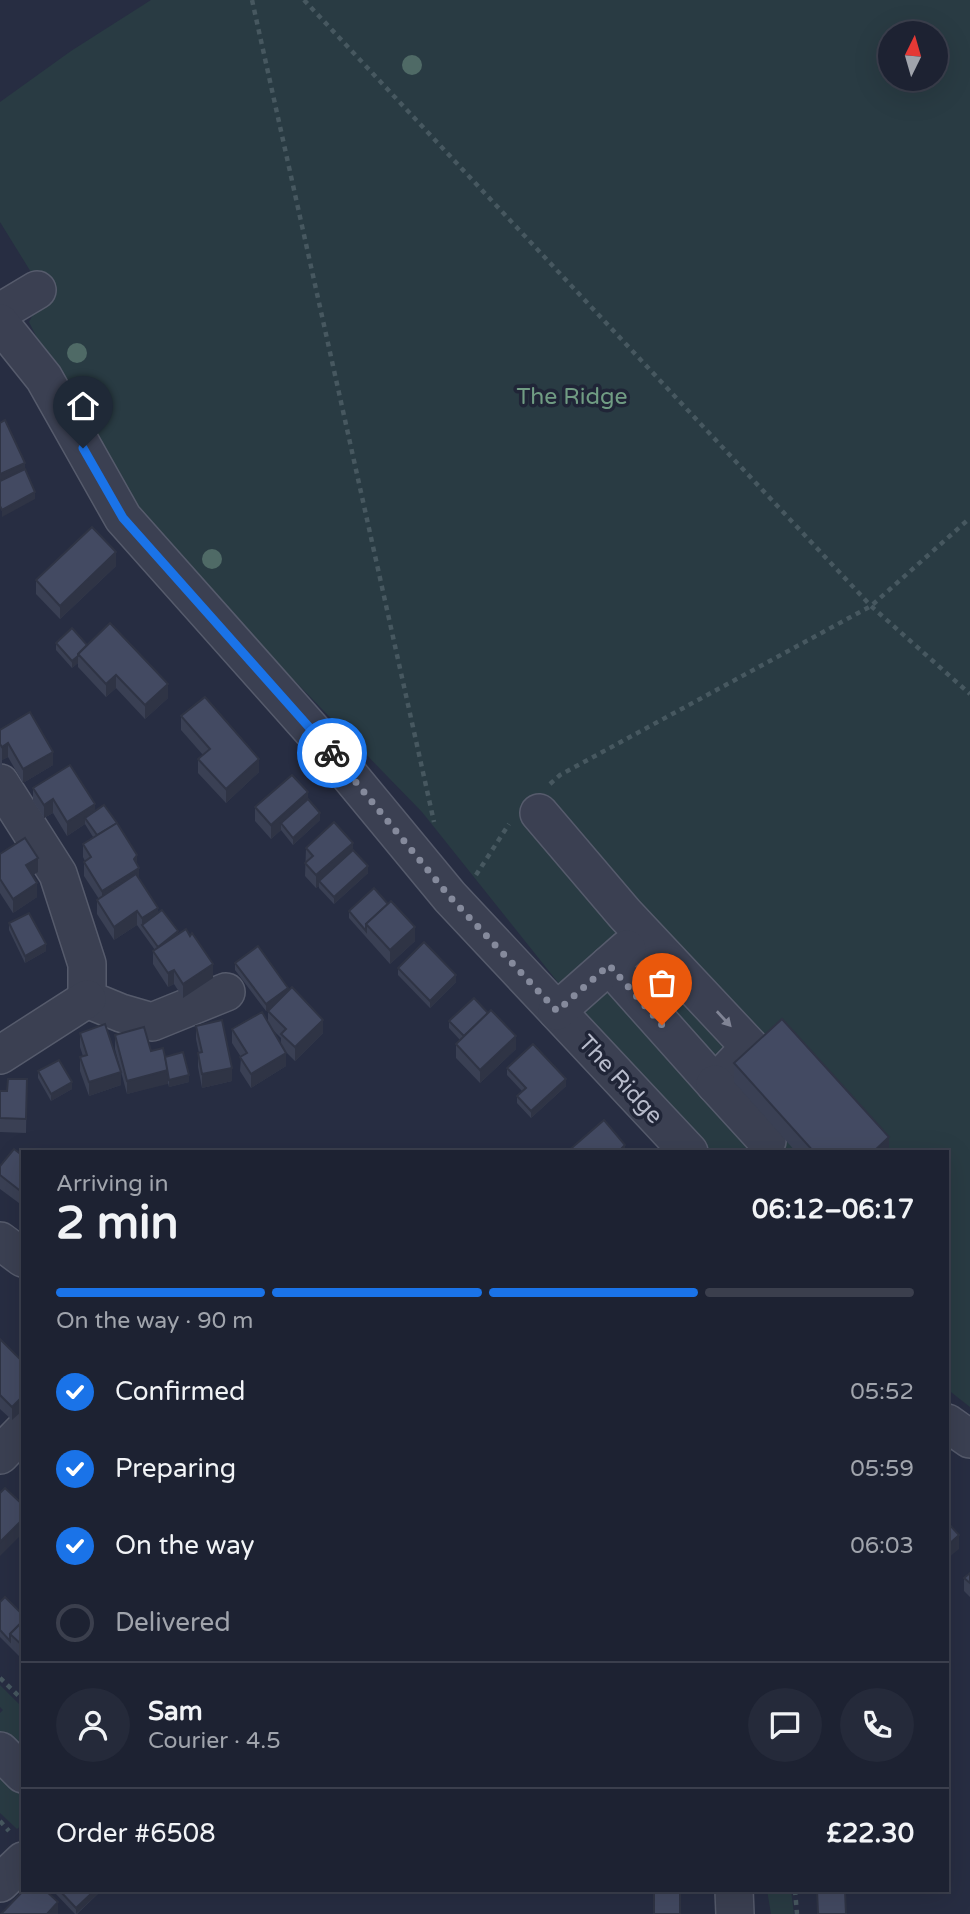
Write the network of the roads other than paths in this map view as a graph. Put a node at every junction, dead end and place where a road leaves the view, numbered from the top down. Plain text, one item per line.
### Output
1 (37, 290) dead end
2 (0, 313) edge
3 (0, 323) edge
4 (0, 783) edge
5 (532, 807) road end
6 (643, 934) junction
7 (609, 965) junction
8 (87, 982) junction
9 (226, 992) dead end
10 (557, 1011) junction
11 (0, 1055) edge
12 (715, 1084) junction
13 (766, 1141) dead end
14 (687, 1150) edge
15 (0, 1241) edge
16 (21, 1257) edge
17 (949, 1424) edge
18 (21, 1433) edge
19 (970, 1439) edge
20 (0, 1455) edge
21 (0, 1751) edge
22 (21, 1772) edge
23 (21, 1863) edge
24 (0, 1883) edge
25 (734, 1892) edge
26 (735, 1914) edge

1 - 2 street
3 - 10 street, The Ridge
4 - 8 street
5 - 6 street
6 - 7 street
6 -> 12 street
7 - 10 street
7 - 12 street
8 - 9 street
8 - 11 street
10 - 14 street, The Ridge
12 - 13 street
15 - 16 street
17 - 19 street
18 - 20 street
21 - 22 street
23 - 24 street
25 - 26 street

